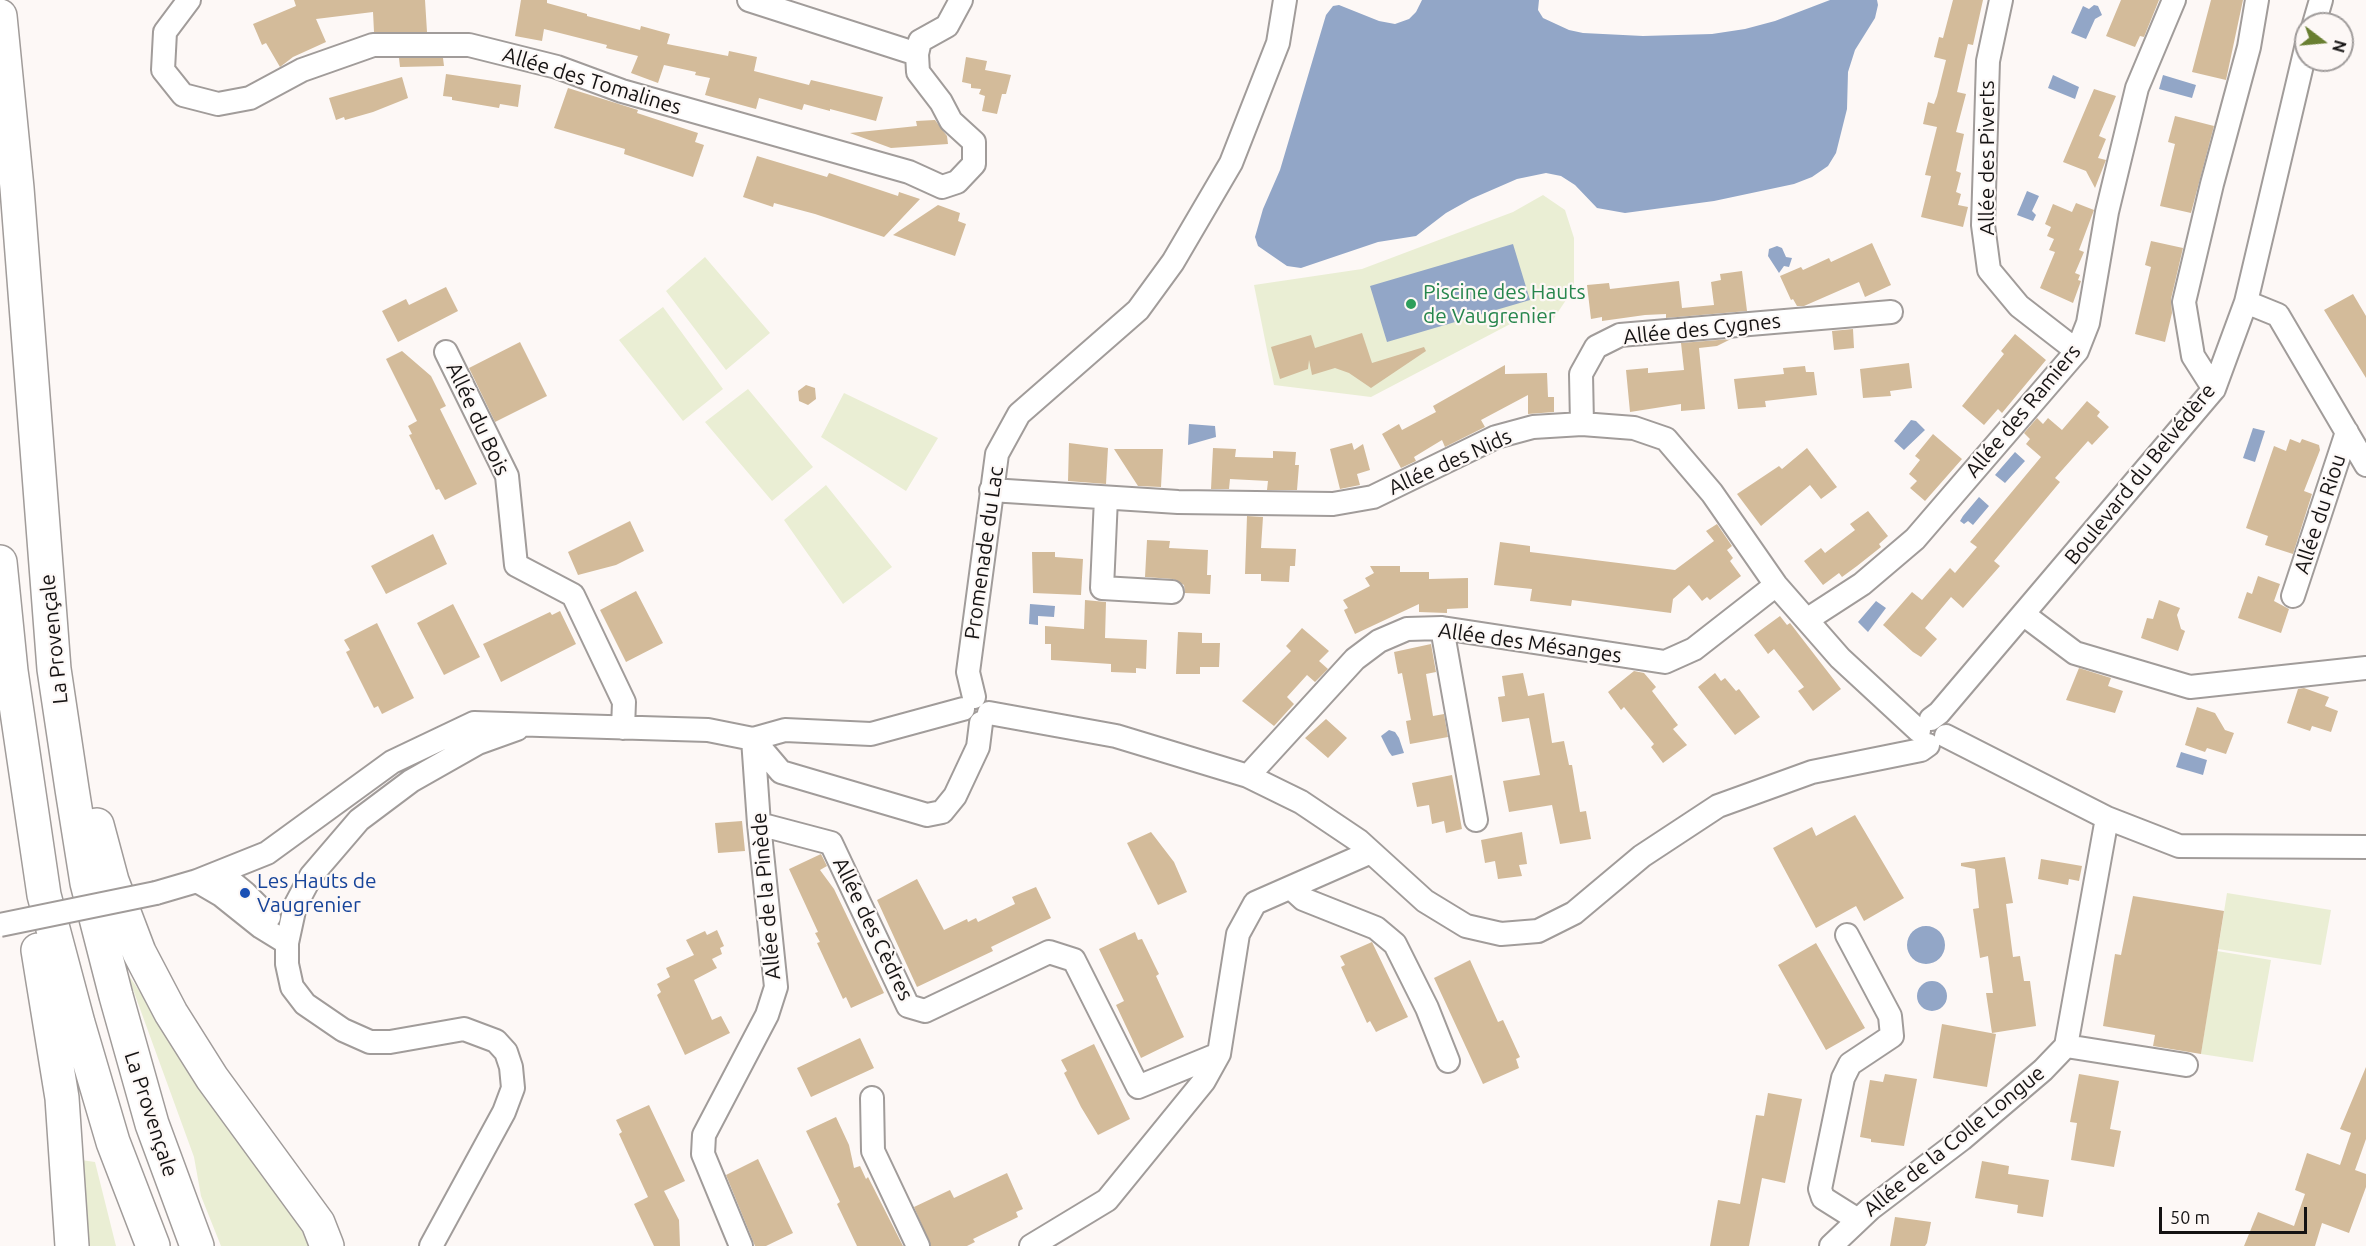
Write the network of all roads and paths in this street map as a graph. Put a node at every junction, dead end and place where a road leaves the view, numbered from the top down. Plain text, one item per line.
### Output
1 (189, 0) edge
2 (749, 0) edge
3 (961, 0) edge
4 (1285, 0) edge
5 (2001, 0) edge
6 (2174, 0) edge
7 (2257, 0) edge
8 (0, 16) edge
9 (917, 54) junction
10 (2300, 72) edge
11 (2246, 302) junction
12 (1892, 312) dead end
13 (2077, 351) junction
14 (446, 352) dead end
15 (2214, 389) junction
16 (1582, 424) junction
17 (2347, 432) junction
18 (2366, 465) edge
19 (991, 490) junction
20 (1106, 498) junction
21 (0, 562) edge
22 (1776, 585) junction
23 (1172, 592) dead end
24 (2293, 596) dead end
25 (2023, 614) junction
26 (1808, 620) junction
27 (1442, 628) junction
28 (2366, 668) edge
29 (54, 669) junction
30 (11, 671) junction
31 (977, 711) junction
32 (529, 725) junction
33 (622, 728) junction
34 (1931, 733) junction
35 (753, 739) junction
36 (1248, 776) junction
37 (2107, 818) junction
38 (1476, 820) dead end
39 (759, 824) junction
40 (2366, 847) edge
41 (1371, 852) junction
42 (207, 878) junction
43 (1290, 888) junction
44 (0, 926) edge
45 (1847, 935) dead end
46 (287, 943) junction
47 (2066, 1046) junction
48 (1219, 1054) junction
49 (1448, 1061) dead end
50 (2186, 1065) dead end
51 (872, 1098) dead end
52 (1858, 1220) junction
53 (72, 1246) edge
54 (153, 1246) edge
55 (197, 1246) edge
56 (327, 1246) edge
57 (431, 1246) edge
58 (741, 1246) edge
59 (918, 1246) edge
60 (1031, 1246) edge
61 (1831, 1246) edge

1 - 9 street, Allée des Tomalines
2 - 9 street
3 - 9 street
4 - 19 street, Promenade du Lac
5 - 13 street, Allée des Piverts
6 - 13 street, Allée des Ramiers
7 - 15 street
8 - 29 highway, La Provençale
10 - 11 street, Boulevard du Belvédère
11 - 15 street, Boulevard du Belvédère
11 - 17 street
12 - 16 street, Allée des Cygnes
13 - 26 street, Allée des Ramiers
14 - 33 street, Allée du Bois
15 - 25 street, Boulevard du Belvédère
16 - 20 street, Allée des Nids
16 - 22 street, Allée des Nids
17 - 18 street
17 - 24 street, Allée du Riou
19 - 20 street, Allée des Nids
19 - 31 street, Promenade du Lac
20 - 23 street
21 - 30 highway, La Provençale
22 - 26 street, Allée des Nids
22 - 27 street, Allée des Mésanges
25 - 28 street
25 - 34 street, Boulevard du Belvédère
26 - 34 street, Allée des Nids
27 - 36 street, Allée des Mésanges
27 - 38 street
29 - 55 highway, La Provençale
29 - 56 highway
30 - 53 highway
30 - 54 highway, La Provençale
31 - 35 street
31 - 35 street
31 - 36 street
32 - 33 street
32 - 42 street
32 - 46 street
33 - 35 street
34 - 37 street, Allée des Nids
34 - 41 street
35 - 39 street, Allée de la Pinède
36 - 41 street
37 - 40 street, Allée des Nids
37 - 47 street
39 - 48 street, Allée des Cèdres
39 - 58 street, Allée de la Pinède
41 - 43 street
42 - 44 street, bridge
42 - 46 street
43 - 48 street
43 - 49 street
45 - 52 street
46 - 57 street
47 - 50 street
47 - 52 street, Allée de la Colle Longue
48 - 60 street
51 - 59 street
52 - 61 street, Allée de la Colle Longue

